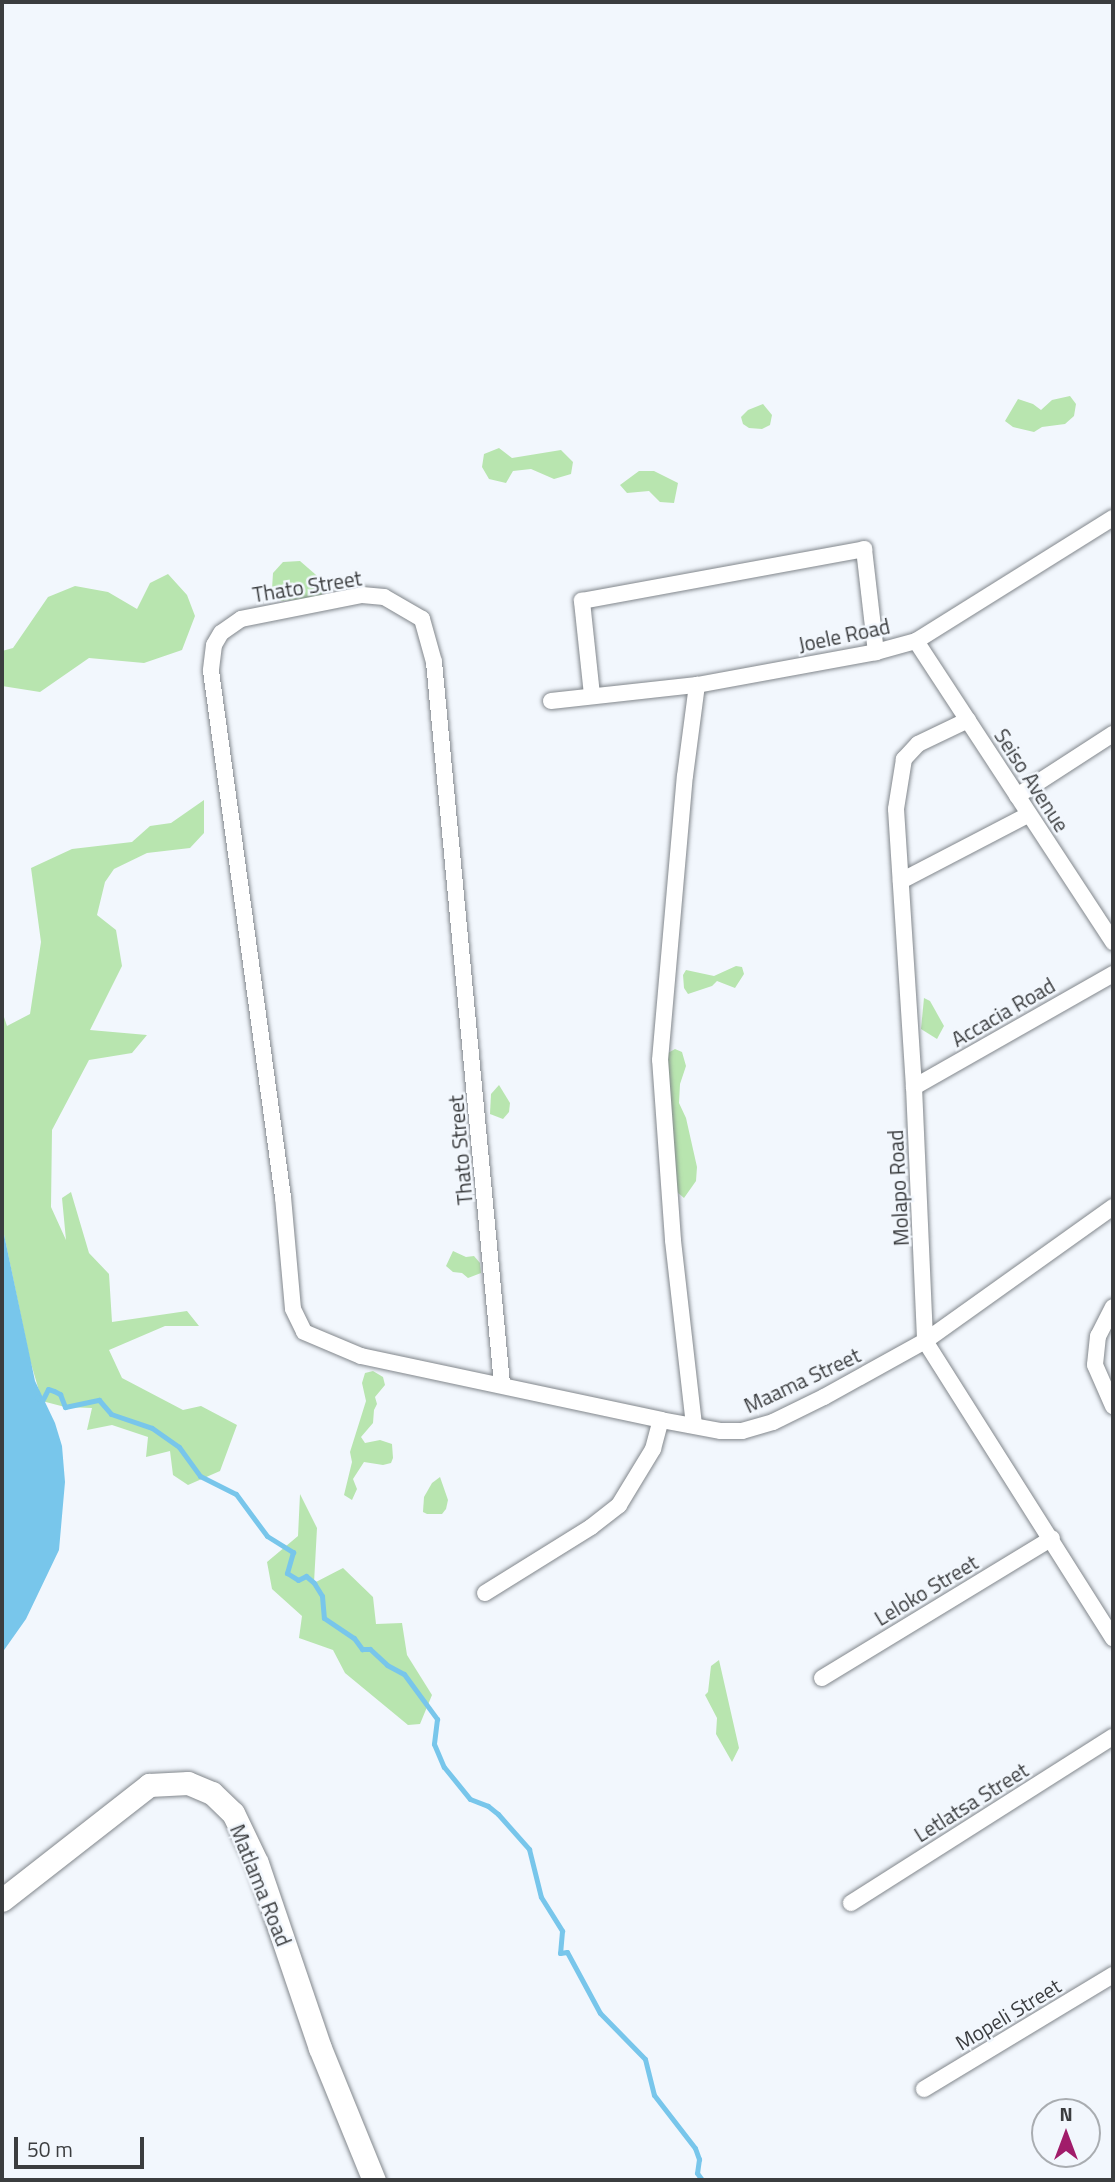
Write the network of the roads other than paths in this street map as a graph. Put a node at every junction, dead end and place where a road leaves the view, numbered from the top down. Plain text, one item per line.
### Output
1 (1113, 518) edge
2 (916, 641) junction
3 (876, 652) junction
4 (697, 685) junction
5 (592, 695) junction
6 (551, 701) dead end
7 (968, 720) junction
8 (1113, 734) edge
9 (1017, 796) junction
10 (1028, 814) junction
11 (901, 881) junction
12 (1113, 942) edge
13 (1113, 974) edge
14 (914, 1087) junction
15 (1113, 1208) edge
16 (1113, 1307) edge
17 (304, 1332) joint
18 (925, 1341) junction
19 (502, 1384) junction
20 (1113, 1406) edge
21 (661, 1420) junction
22 (694, 1425) junction
23 (1052, 1538) junction
24 (485, 1593) dead end
25 (1113, 1638) edge
26 (822, 1678) dead end
27 (1113, 1737) edge
28 (2, 1900) edge
29 (851, 1903) dead end
30 (1113, 1975) edge
31 (925, 2089) dead end
32 (374, 2180) edge

1 - 2 street, Joele Road
2 - 3 street, Joele Road
2 - 7 street, Seiso Avenue
3 - 4 street, Joele Road
3 - 5 street
4 - 5 street, Joele Road
4 - 22 street
5 - 6 street, Joele Road
7 - 9 street, Seiso Avenue
7 - 11 street, Molapo Road
8 - 9 street
9 - 10 street, Seiso Avenue
10 - 11 street
10 - 12 street, Seiso Avenue
11 - 14 street, Molapo Road
13 - 14 street, Accacia Road
14 - 18 street, Molapo Road
15 - 18 street, Maama Street
16 - 20 street
17 - 19 street, Maama Street
17 - 19 street, Thato Street
18 - 22 street, Maama Street
18 - 23 street
19 - 21 street, Maama Street
21 - 22 street, Maama Street
21 - 24 street
23 - 25 street
23 - 26 street, Leloko Street
27 - 29 street, Letlatsa Street
28 - 32 street, Matlama Road
30 - 31 street, Mopeli Street

